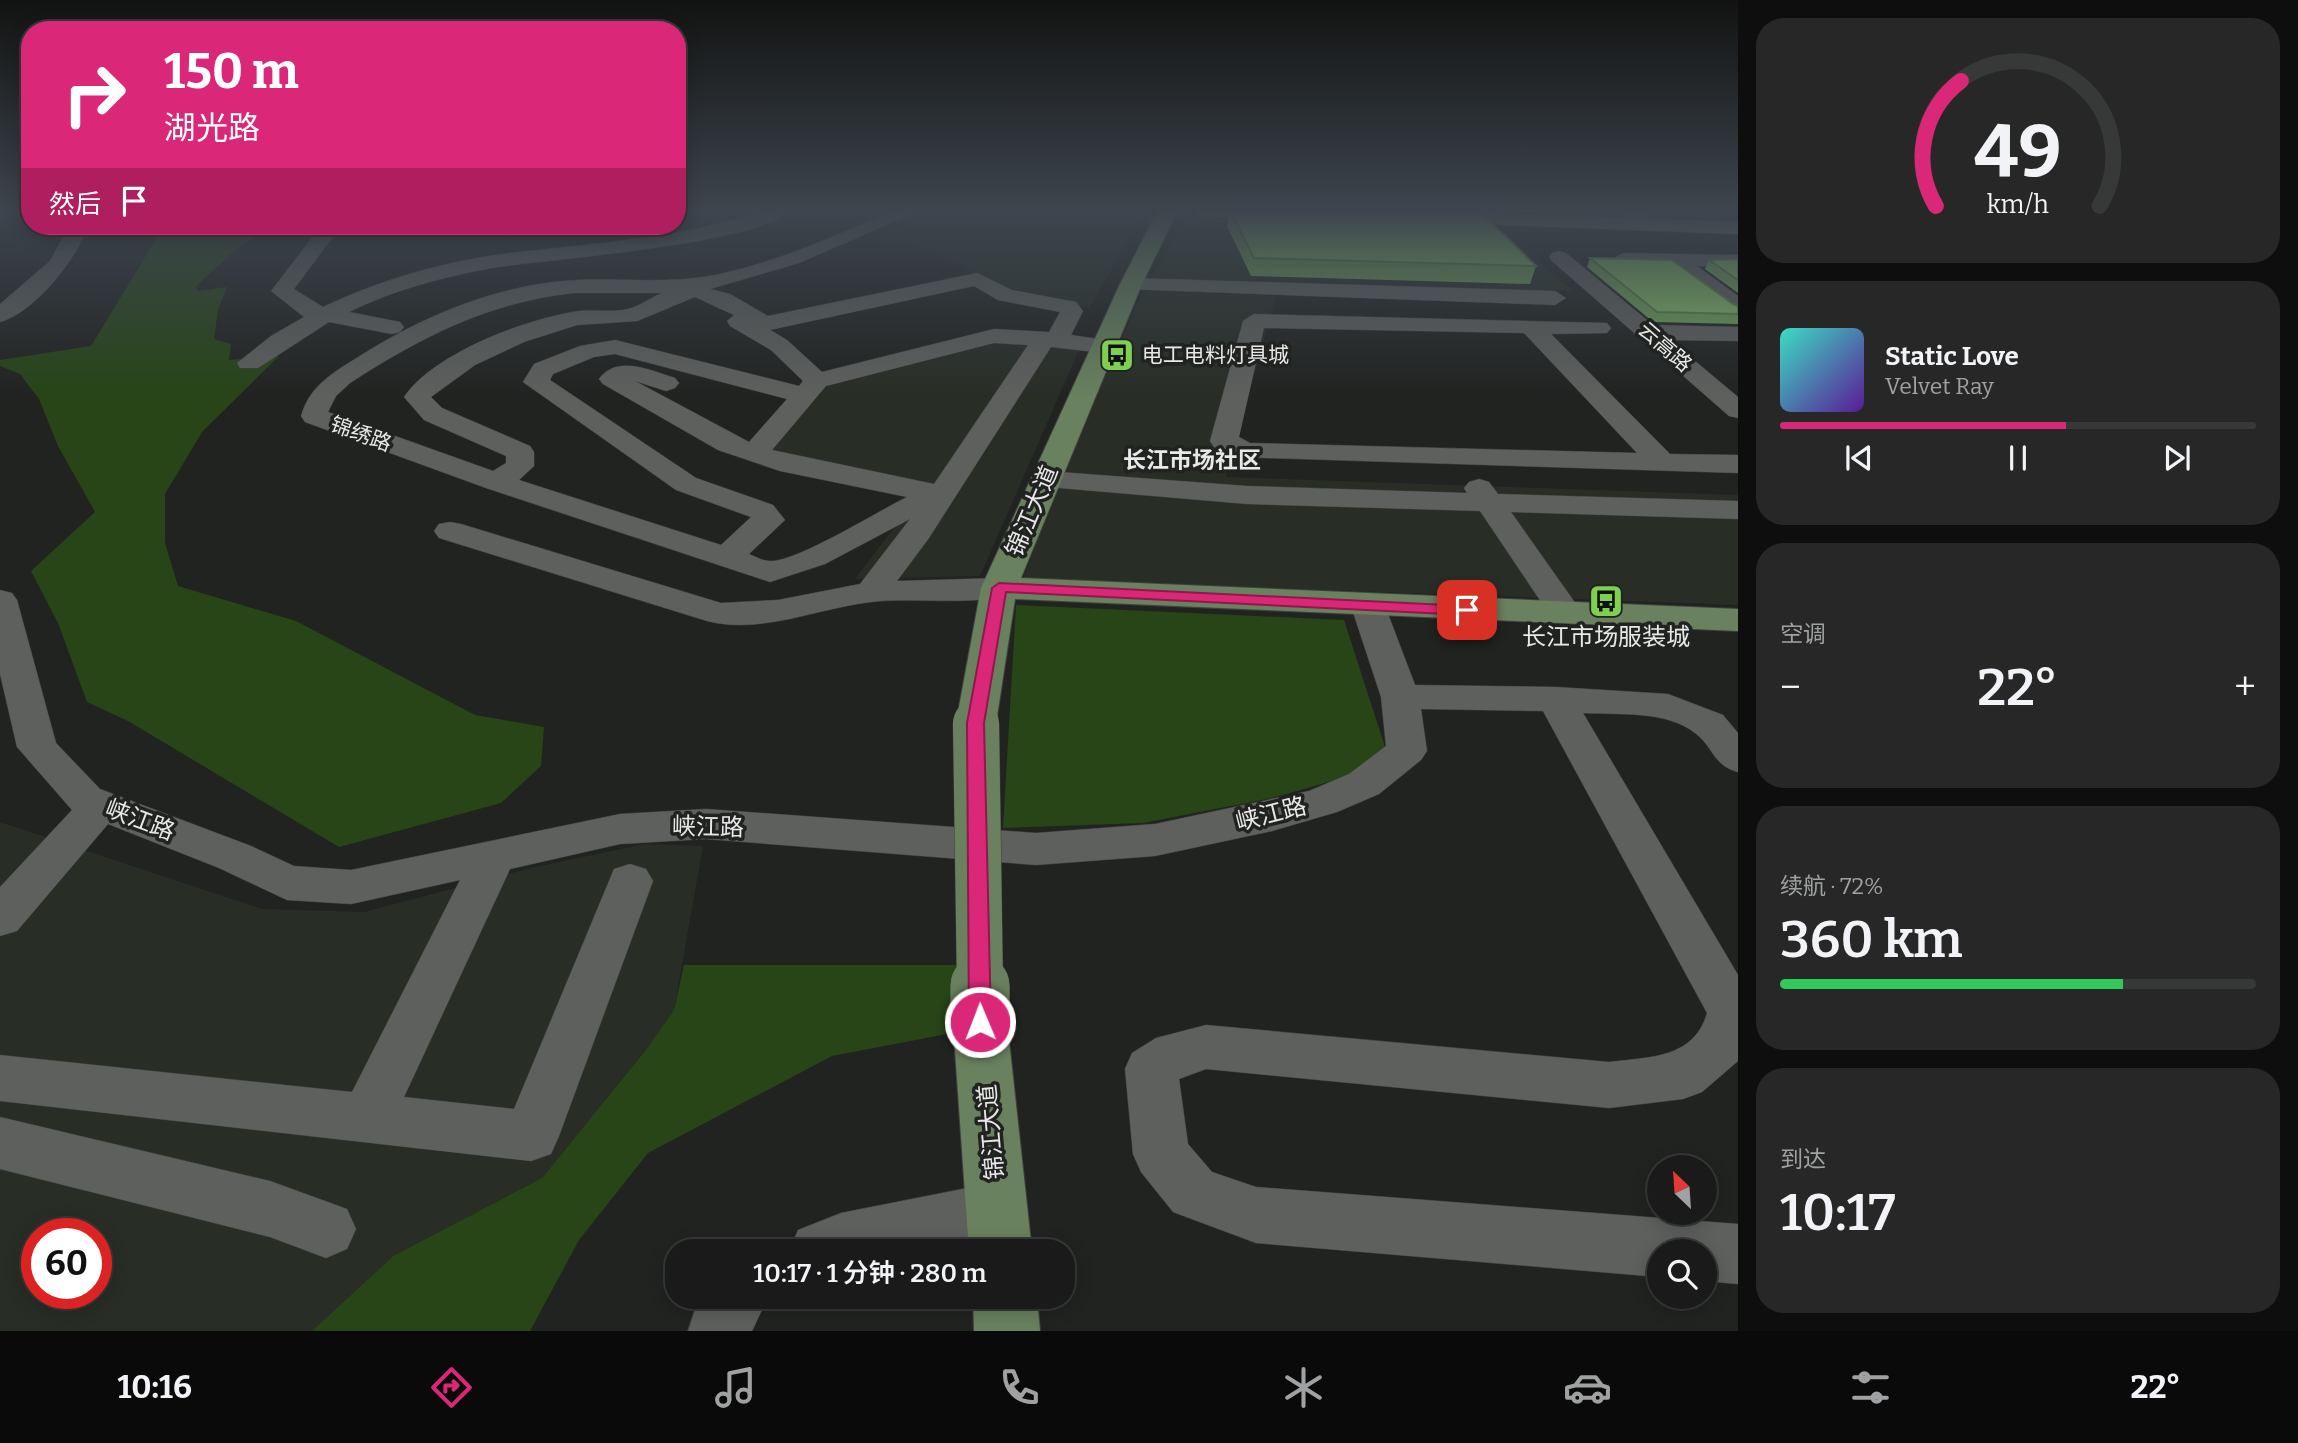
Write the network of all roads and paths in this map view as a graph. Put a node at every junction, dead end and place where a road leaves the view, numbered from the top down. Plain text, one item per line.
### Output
1 (52, 272) edge
2 (296, 272) edge
3 (444, 272) edge
4 (767, 272) edge
5 (1137, 272) edge
6 (1577, 272) edge
7 (1691, 272) edge
8 (1131, 284) junction
9 (830, 288) dead end
10 (694, 291) junction
11 (1383, 292) junction
12 (1555, 298) dead end
13 (1738, 307) edge
14 (740, 310) junction
15 (0, 315) edge
16 (327, 315) junction
17 (1404, 323) junction
18 (1530, 326) junction
19 (392, 327) dead end
20 (1599, 328) dead end
21 (1647, 332) junction
22 (1738, 334) edge
23 (1050, 339) junction
24 (1104, 346) junction
25 (249, 363) dead end
26 (741, 378) junction
27 (811, 388) junction
28 (1738, 410) edge
29 (754, 453) junction
30 (1457, 457) junction
31 (1662, 462) junction
32 (1738, 464) edge
33 (1046, 480) junction
34 (496, 482) junction
35 (939, 494) junction
36 (1488, 502) junction
37 (1738, 510) edge
38 (450, 531) dead end
39 (726, 558) junction
40 (999, 588) junction
41 (871, 592) junction
42 (0, 600) edge
43 (1368, 607) junction
44 (1566, 614) junction
45 (1738, 620) edge
46 (1400, 697) junction
47 (1556, 699) junction
48 (1738, 760) edge
49 (100, 805) junction
50 (493, 858) junction
51 (630, 880) dead end
52 (0, 918) edge
53 (0, 1079) edge
54 (367, 1118) junction
55 (0, 1143) edge
56 (326, 1229) dead end
57 (1000, 1231) edge
58 (884, 1239) edge
59 (1738, 1254) edge
60 (726, 1309) edge
61 (1006, 1309) edge
62 (720, 1331) edge
63 (1007, 1331) edge

1 - 15 street
2 - 16 street
3 - 16 street
4 - 10 street, 锦绣路
5 - 8 main road, 锦江大道
6 - 21 street, 云高路
7 - 13 street
8 - 11 street
8 - 24 main road, 锦江大道
9 - 14 street
10 - 14 street
10 - 27 street
10 - 34 street
10 - 34 street, 锦绣路
11 - 12 street
11 - 17 street
14 - 23 street
16 - 19 street
16 - 25 street
17 - 18 street
17 - 30 street
18 - 20 street
18 - 31 street
21 - 22 street
21 - 28 street, 云高路
23 - 24 street
23 - 27 street
23 - 35 street
24 - 33 main road, 锦江大道
26 - 27 street
26 - 29 street
26 - 39 street
27 - 29 street
29 - 35 street
30 - 31 street
30 - 36 street
31 - 32 street
33 - 36 street
33 - 40 main road, 锦江大道
34 - 39 street, 锦绣路
35 - 39 street, 锦绣路
35 - 41 street
36 - 37 street
36 - 44 street
38 - 41 street
40 - 41 street
40 - 43 main road
40 - 57 main road, 锦江大道, bridge
42 - 49 street, 峡江路
43 - 44 main road
43 - 46 street, 峡江路
44 - 45 main road
46 - 47 street
46 - 50 street, 峡江路
47 - 48 street
47 - 59 street
49 - 50 street, 峡江路
49 - 52 street
50 - 54 street
51 - 54 street
53 - 54 street
55 - 56 street
57 - 58 street
60 - 62 street
61 - 63 main road

